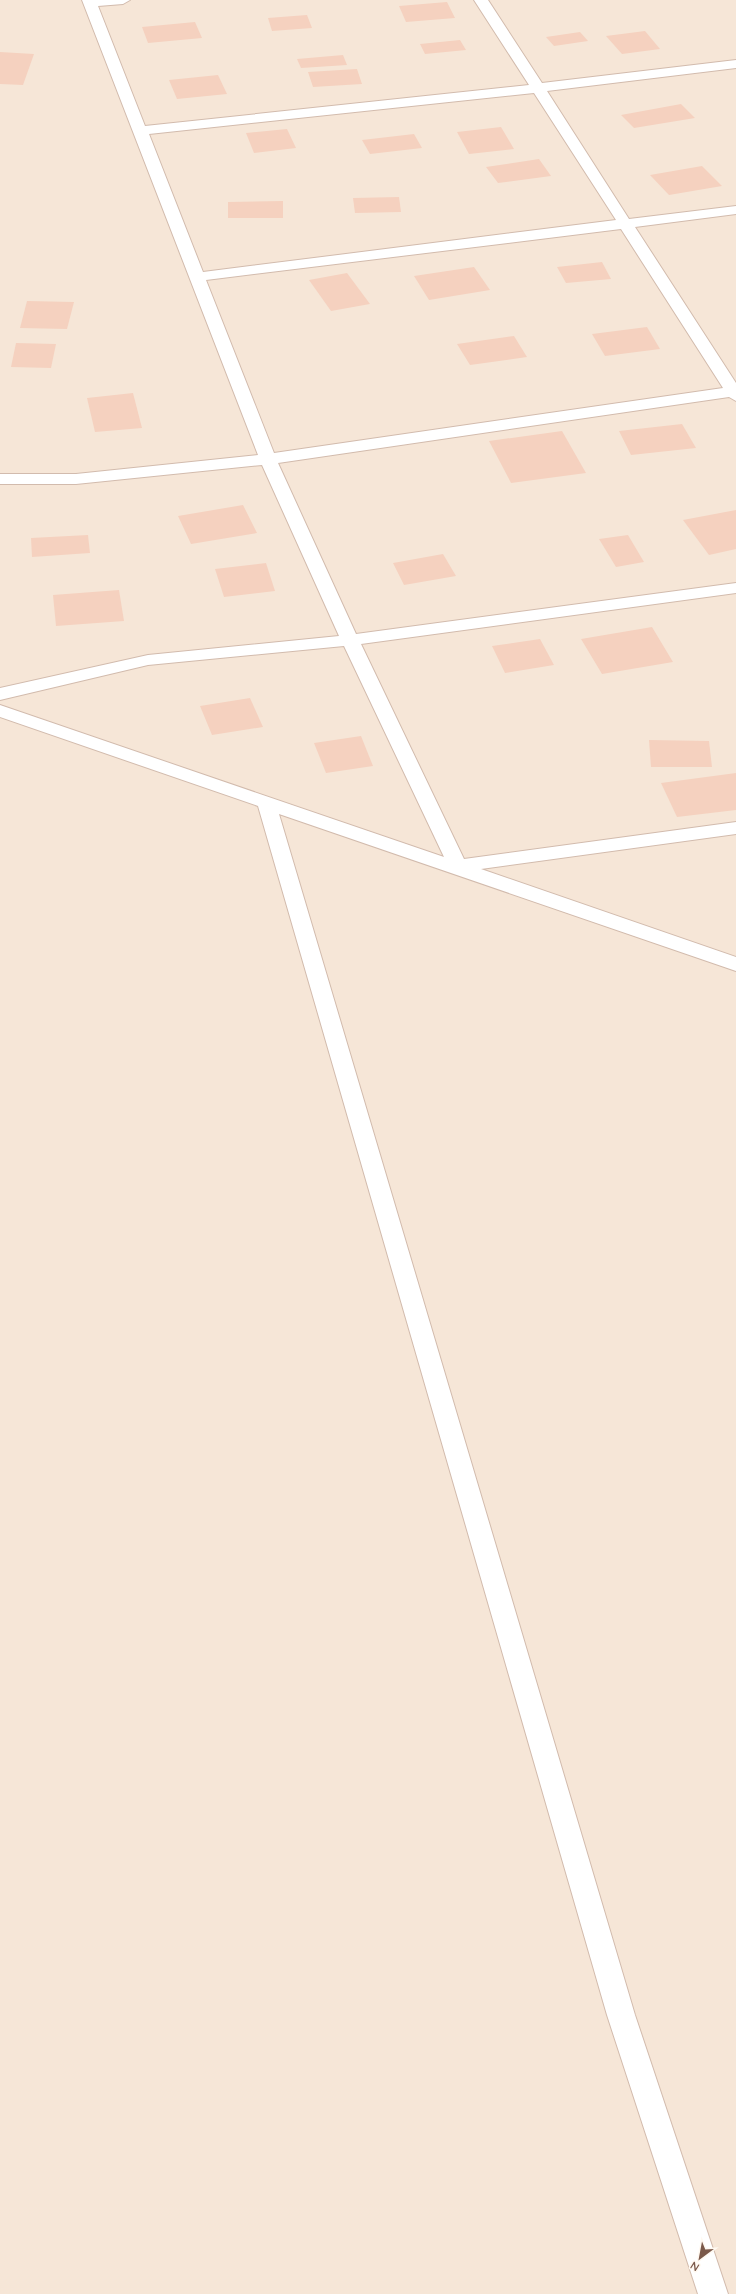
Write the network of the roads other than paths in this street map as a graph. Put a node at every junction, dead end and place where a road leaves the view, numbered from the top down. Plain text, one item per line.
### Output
1 (123, 0) edge
2 (481, 0) edge
3 (90, 1) edge
4 (736, 64) edge
5 (538, 88) junction
6 (140, 131) junction
7 (736, 210) edge
8 (624, 223) junction
9 (197, 277) junction
10 (735, 393) edge
11 (268, 459) junction
12 (0, 479) edge
13 (736, 588) edge
14 (350, 640) junction
15 (0, 694) edge
16 (0, 711) edge
17 (266, 801) junction
18 (736, 828) edge
19 (458, 866) junction
20 (736, 964) edge
21 (713, 2294) edge

1 - 3 street
2 - 5 street
3 - 6 street
4 - 5 street
5 - 6 street
5 - 8 street
6 - 9 street
7 - 8 street
8 - 9 street
8 - 10 street
9 - 11 street
10 - 11 street
11 - 12 street
11 - 14 street
13 - 14 street
14 - 15 street
14 - 19 street
16 - 17 street
17 - 19 street
17 - 21 street
18 - 19 street
19 - 20 street

